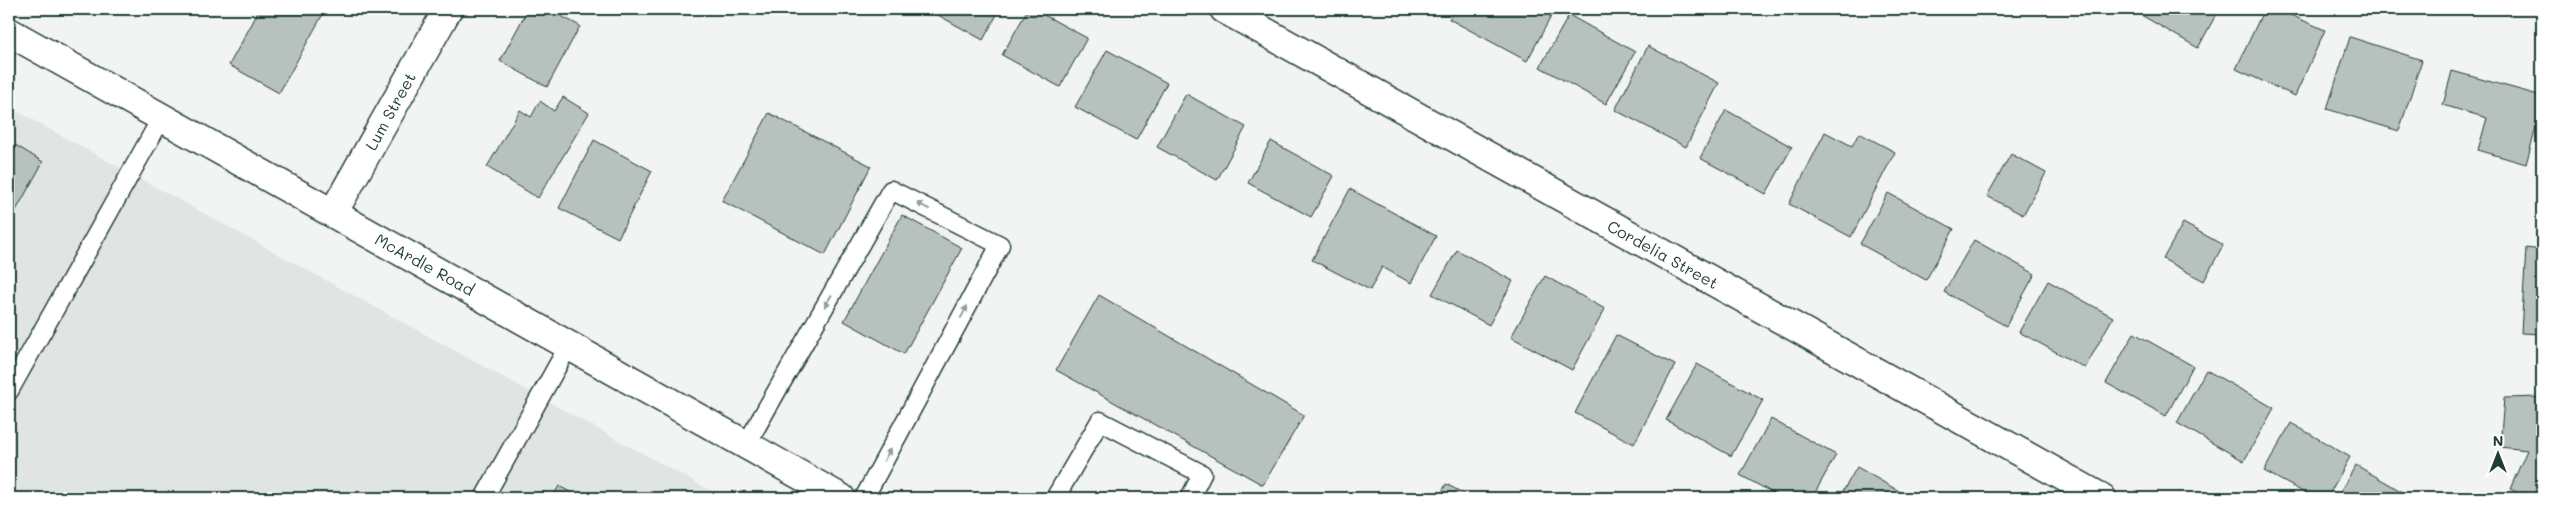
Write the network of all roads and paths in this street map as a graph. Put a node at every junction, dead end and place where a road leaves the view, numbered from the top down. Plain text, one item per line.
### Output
1 (448, 9) edge
2 (1224, 9) edge
3 (9, 32) edge
4 (162, 117) junction
5 (333, 213) junction
6 (569, 344) junction
7 (9, 391) edge
8 (746, 445) junction
9 (484, 498) edge
10 (841, 498) edge
11 (864, 498) edge
12 (1055, 498) edge
13 (1190, 498) edge
14 (2102, 498) edge

1 - 5 street, Lum Street
2 - 14 street, Cordelia Street
3 - 4 street, McArdle Road
4 - 5 street, McArdle Road
4 - 7 lane
5 - 6 street, McArdle Road
6 - 8 street, McArdle Road
6 - 9 lane
8 - 10 street, McArdle Road
11 -> 8 lane
12 - 13 lane

